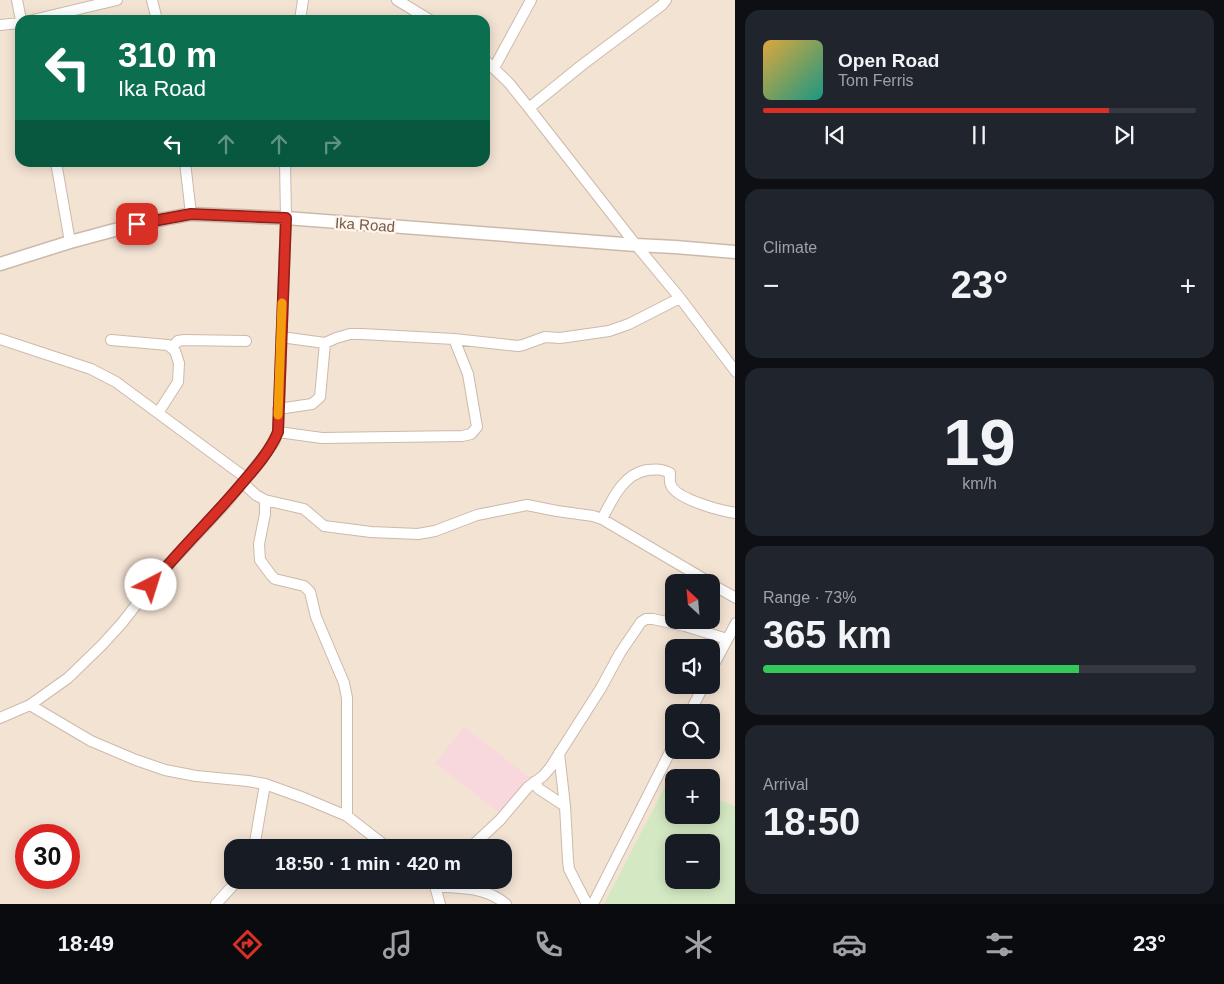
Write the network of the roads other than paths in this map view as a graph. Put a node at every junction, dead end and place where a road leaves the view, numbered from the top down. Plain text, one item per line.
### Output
1 (17, 0) edge
2 (116, 0) edge
3 (152, 0) edge
4 (303, 0) edge
5 (397, 0) edge
6 (531, 0) edge
7 (666, 0) edge
8 (19, 15) edge
9 (54, 15) edge
10 (156, 15) edge
11 (301, 15) edge
12 (422, 15) edge
13 (15, 22) edge
14 (0, 25) edge
15 (490, 64) edge
16 (494, 68) junction
17 (529, 108) junction
18 (57, 167) edge
19 (186, 167) edge
20 (285, 167) edge
21 (191, 214) junction
22 (286, 218) junction
23 (70, 242) junction
24 (636, 245) junction
25 (735, 252) edge
26 (0, 264) edge
27 (680, 298) junction
28 (281, 337) junction
29 (0, 339) edge
30 (454, 339) junction
31 (111, 340) dead end
32 (246, 341) dead end
33 (325, 343) junction
34 (172, 347) junction
35 (735, 372) edge
36 (278, 409) junction
37 (158, 413) junction
38 (278, 432) junction
39 (245, 480) junction
40 (265, 500) junction
41 (735, 514) edge
42 (602, 519) junction
43 (695, 574) edge
44 (720, 589) edge
45 (735, 598) edge
46 (735, 623) edge
47 (727, 639) junction
48 (720, 653) edge
49 (30, 705) junction
50 (1, 718) edge
51 (558, 753) junction
52 (666, 759) edge
53 (534, 782) junction
54 (265, 784) junction
55 (565, 806) junction
56 (347, 816) junction
57 (256, 839) edge
58 (376, 839) edge
59 (480, 839) edge
60 (230, 889) edge
61 (434, 889) edge
62 (451, 889) edge
63 (467, 889) edge
64 (216, 904) edge
65 (439, 904) edge
66 (506, 904) edge
67 (587, 904) edge
68 (593, 904) edge

1 - 8 street
2 - 9 street
3 - 10 street
4 - 11 street
5 - 12 street
6 - 16 street
7 - 17 street
13 - 14 street
15 - 16 street
16 - 17 street
17 - 24 street
18 - 23 street
19 - 21 street
20 - 22 street
21 - 22 street, Ika Road
21 - 23 street, Ika Road
22 - 24 street, Ika Road
22 - 28 street
23 - 26 street, Ika Road
24 - 25 street, Ika Road
24 - 27 street
27 - 30 street
27 - 35 street
28 - 33 street
28 - 36 street
29 - 37 street
30 - 33 street
30 - 38 street
31 - 34 street
32 - 34 street
33 - 36 street
34 - 37 street
36 - 38 street
37 - 39 street
38 - 39 street
39 - 40 street
39 - 49 street
40 - 42 street
40 - 56 street
41 - 42 street
42 - 43 street
44 - 45 street
46 - 47 street
47 - 48 street
47 - 51 street
49 - 50 street
49 - 54 street
51 - 53 street
51 - 55 street
52 - 68 street
53 - 55 street
53 - 59 street
54 - 56 street
54 - 57 street
55 - 67 street
56 - 58 street
60 - 64 street
61 - 65 street
62 - 65 street
63 - 66 street

